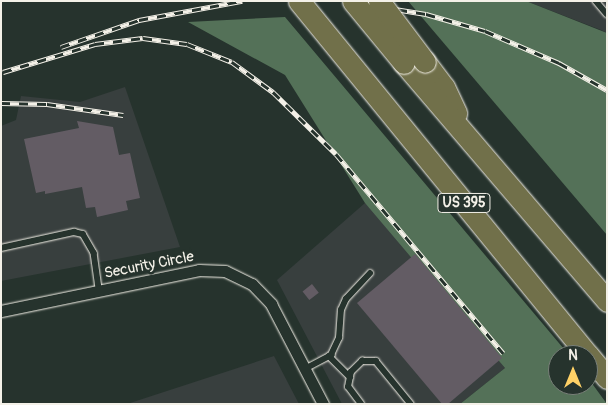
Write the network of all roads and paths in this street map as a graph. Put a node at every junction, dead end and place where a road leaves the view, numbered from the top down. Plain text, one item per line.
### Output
1 (299, 1) edge
2 (353, 1) edge
3 (379, 1) edge
4 (596, 1) edge
5 (607, 14) edge
6 (415, 62) junction
7 (1, 248) edge
8 (370, 273) dead end
9 (100, 290) junction
10 (607, 301) edge
11 (1, 311) edge
12 (580, 345) edge
13 (329, 356) junction
14 (598, 367) edge
15 (304, 369) junction
16 (350, 376) junction
17 (607, 378) edge
18 (323, 404) edge
19 (361, 404) edge
20 (411, 404) edge

1 - 12 highway, US 395
2 - 6 highway, US 395, bridge
3 - 6 highway, bridge
4 - 5 lane
6 - 10 highway, US 395
7 - 9 lane
8 - 13 lane
9 - 11 street, Security Circle
9 - 15 street, Security Circle
13 - 15 lane
13 - 16 lane
14 - 17 highway, US 395
15 - 18 street, Security Circle
16 - 19 lane
16 - 20 lane

